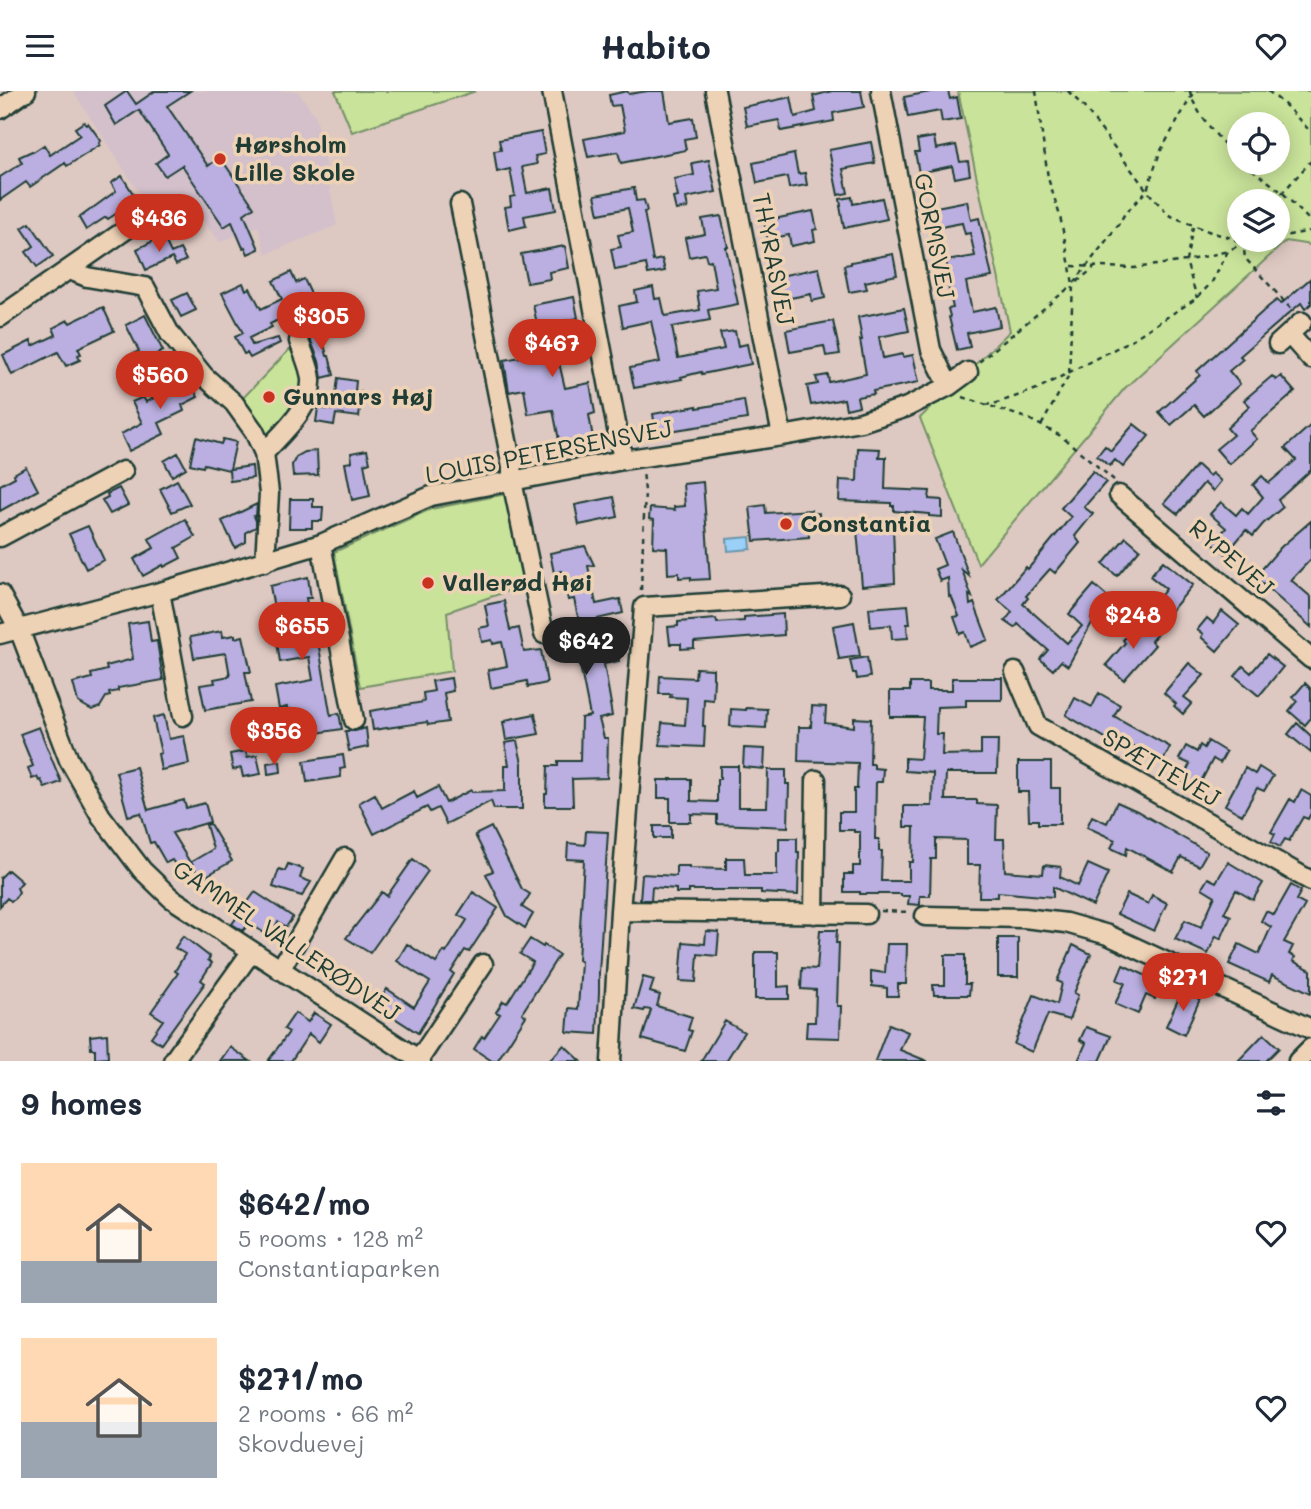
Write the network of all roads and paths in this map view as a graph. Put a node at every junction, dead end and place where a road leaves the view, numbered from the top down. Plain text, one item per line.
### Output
1 (26, 91) edge
2 (552, 91) edge
3 (715, 91) edge
4 (881, 91) edge
5 (1036, 91) edge
6 (1068, 91) edge
7 (1190, 91) edge
8 (1198, 91) edge
9 (1268, 91) edge
10 (1191, 97) junction
11 (0, 109) edge
12 (1311, 132) edge
13 (1227, 147) edge
14 (1311, 161) edge
15 (1260, 175) edge
16 (1278, 189) edge
17 (1286, 189) edge
18 (1147, 190) junction
19 (1290, 200) edge
20 (460, 204) dead end
21 (160, 206) dead end
22 (1311, 222) edge
23 (1193, 225) junction
24 (1311, 231) edge
25 (1290, 235) edge
26 (1227, 236) edge
27 (1227, 251) edge
28 (1227, 252) edge
29 (1244, 252) edge
30 (1186, 261) junction
31 (1070, 266) junction
32 (1087, 266) junction
33 (1096, 266) junction
34 (69, 269) junction
35 (1073, 285) junction
36 (1197, 298) junction
37 (0, 317) edge
38 (1290, 333) joint
39 (299, 341) dead end
40 (1311, 359) edge
41 (968, 372) joint
42 (1069, 372) junction
43 (949, 386) junction
44 (985, 405) junction
45 (1041, 426) junction
46 (782, 436) junction
47 (264, 453) junction
48 (623, 460) junction
49 (122, 471) dead end
50 (644, 474) dead end
51 (512, 481) junction
52 (1119, 495) joint
53 (0, 537) edge
54 (321, 544) junction
55 (265, 562) junction
56 (160, 592) junction
57 (0, 594) edge
58 (840, 595) dead end
59 (644, 607) junction
60 (19, 629) junction
61 (0, 634) edge
62 (544, 634) dead end
63 (1311, 659) edge
64 (1016, 672) dead end
65 (183, 716) dead end
66 (354, 720) dead end
67 (816, 780) dead end
68 (345, 858) dead end
69 (1311, 881) edge
70 (620, 911) junction
71 (814, 914) junction
72 (866, 915) joint
73 (925, 916) joint
74 (252, 951) junction
75 (483, 964) dead end
76 (281, 970) junction
77 (1311, 1029) edge
78 (1311, 1048) edge
79 (173, 1061) edge
80 (419, 1061) edge
81 (611, 1061) edge
82 (1298, 1061) edge

1 - 11 street
2 - 48 street
3 - 46 street, THYRASVEJ
4 - 43 street, GORMSVEJ
5 - 31 path
6 - 18 path
7 - 10 path
8 - 10 path
9 - 12 path
10 - 13 path
10 - 18 path
14 - 17 path
15 - 16 path
18 - 23 path
18 - 32 path
19 - 22 path
20 - 51 street
21 - 34 street
23 - 26 path
23 - 30 path
24 - 25 path
27 - 30 path
28 - 36 path
29 - 38 path
30 - 33 path
30 - 36 path
31 - 32 path
31 - 35 path
32 - 33 path
32 - 35 path
33 - 35 path
34 - 37 street
34 - 47 street
35 - 41 path
35 - 42 path
36 - 42 path
38 - 40 street
39 - 47 street
41 - 43 street, LOUIS PETERSENSVEJ
42 - 44 path
42 - 45 path
43 - 44 path
43 - 46 street, LOUIS PETERSENSVEJ
44 - 45 path
45 - 52 path
46 - 48 street, LOUIS PETERSENSVEJ
47 - 55 street
48 - 51 street, LOUIS PETERSENSVEJ
49 - 53 street
50 - 59 path
51 - 54 street, LOUIS PETERSENSVEJ
51 - 62 street
52 - 63 street, RYPEVEJ
54 - 55 street, LOUIS PETERSENSVEJ
54 - 66 street
55 - 56 street, LOUIS PETERSENSVEJ
56 - 60 street, LOUIS PETERSENSVEJ
56 - 65 street
57 - 60 street, GAMMEL VALLERØDVEJ
58 - 59 street
59 - 70 street
60 - 61 street, LOUIS PETERSENSVEJ
60 - 74 street, GAMMEL VALLERØDVEJ
64 - 69 street, SPÆTTEVEJ
67 - 71 street
68 - 76 street
70 - 71 street
70 - 81 street
71 - 72 street
72 - 73 path
73 - 77 street
74 - 76 street, GAMMEL VALLERØDVEJ
74 - 79 street
75 - 80 street
76 - 80 street, GAMMEL VALLERØDVEJ
78 - 82 street

